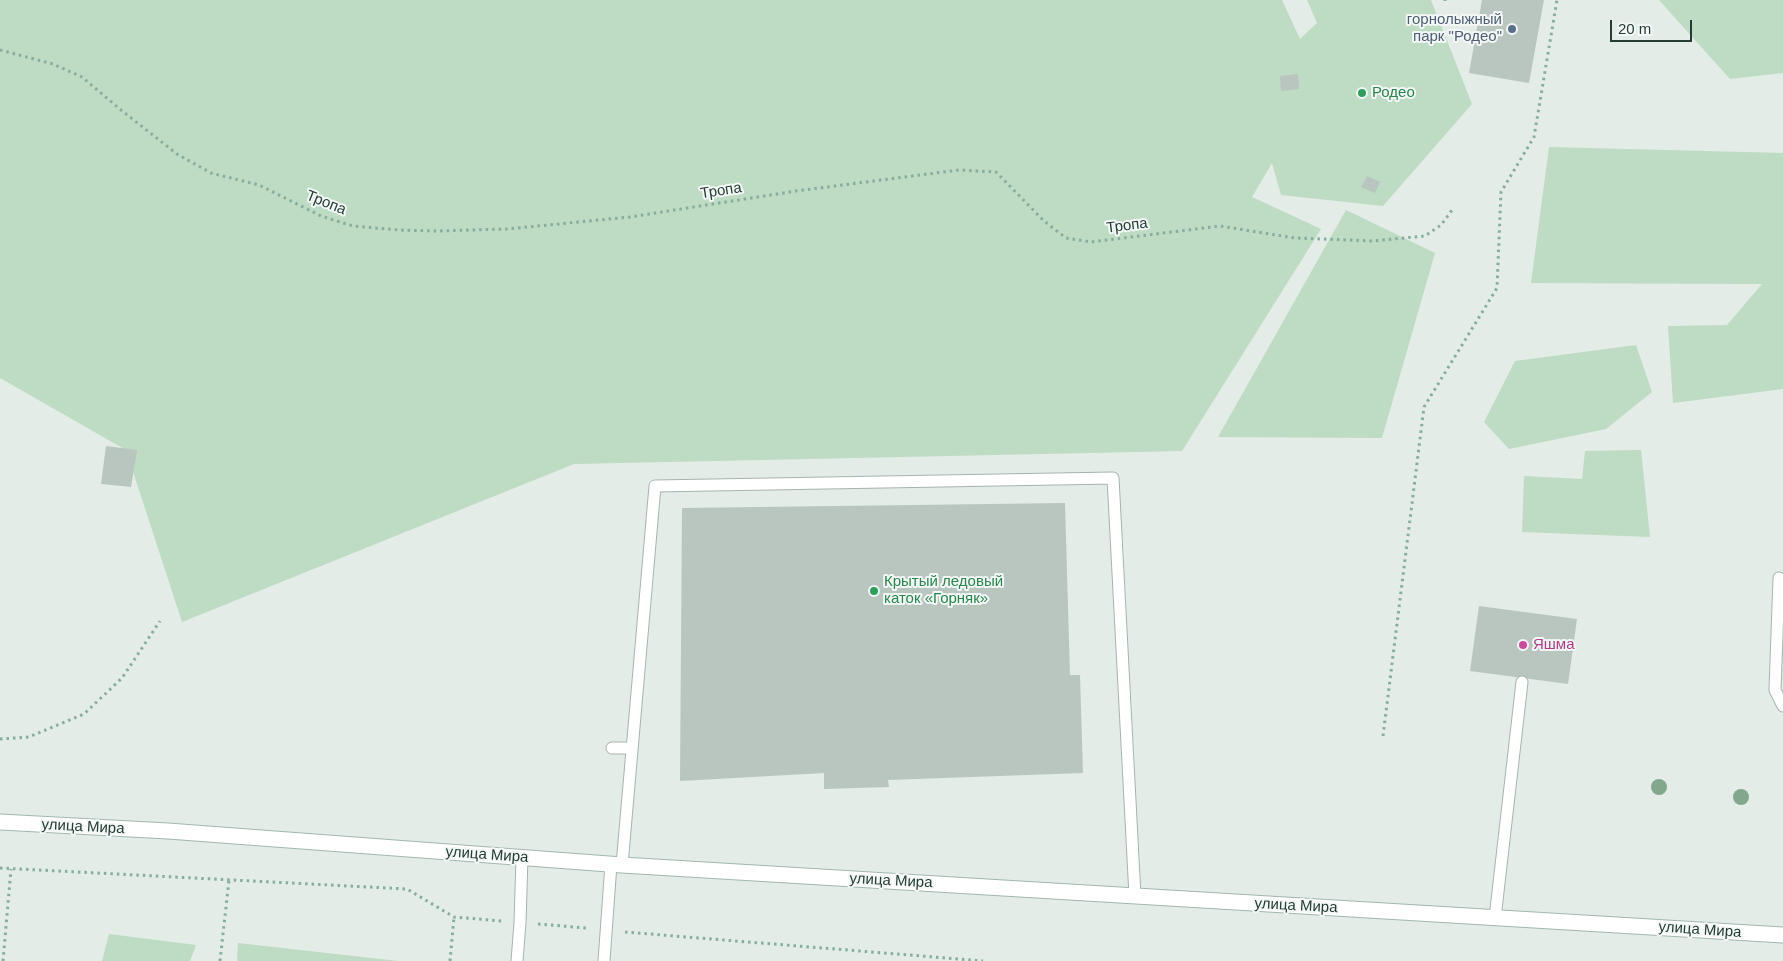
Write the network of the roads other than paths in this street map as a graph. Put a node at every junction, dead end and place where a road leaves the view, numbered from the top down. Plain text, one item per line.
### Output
1 (1779, 578) dead end
2 (1522, 682) dead end
3 (1783, 706) edge
4 (612, 748) dead end
5 (632, 748) junction
6 (0, 822) edge
7 (522, 857) junction
8 (617, 864) junction
9 (1134, 896) junction
10 (1495, 918) junction
11 (1783, 935) edge
12 (517, 961) edge
13 (604, 961) edge

1 - 3 lane
2 - 10 lane
4 - 5 lane
5 - 8 lane
5 - 9 lane
6 - 7 main road, улица Мира
7 - 8 main road, улица Мира
7 - 12 lane
8 - 9 main road, улица Мира
8 - 13 lane
9 - 10 main road, улица Мира
10 - 11 main road, улица Мира

